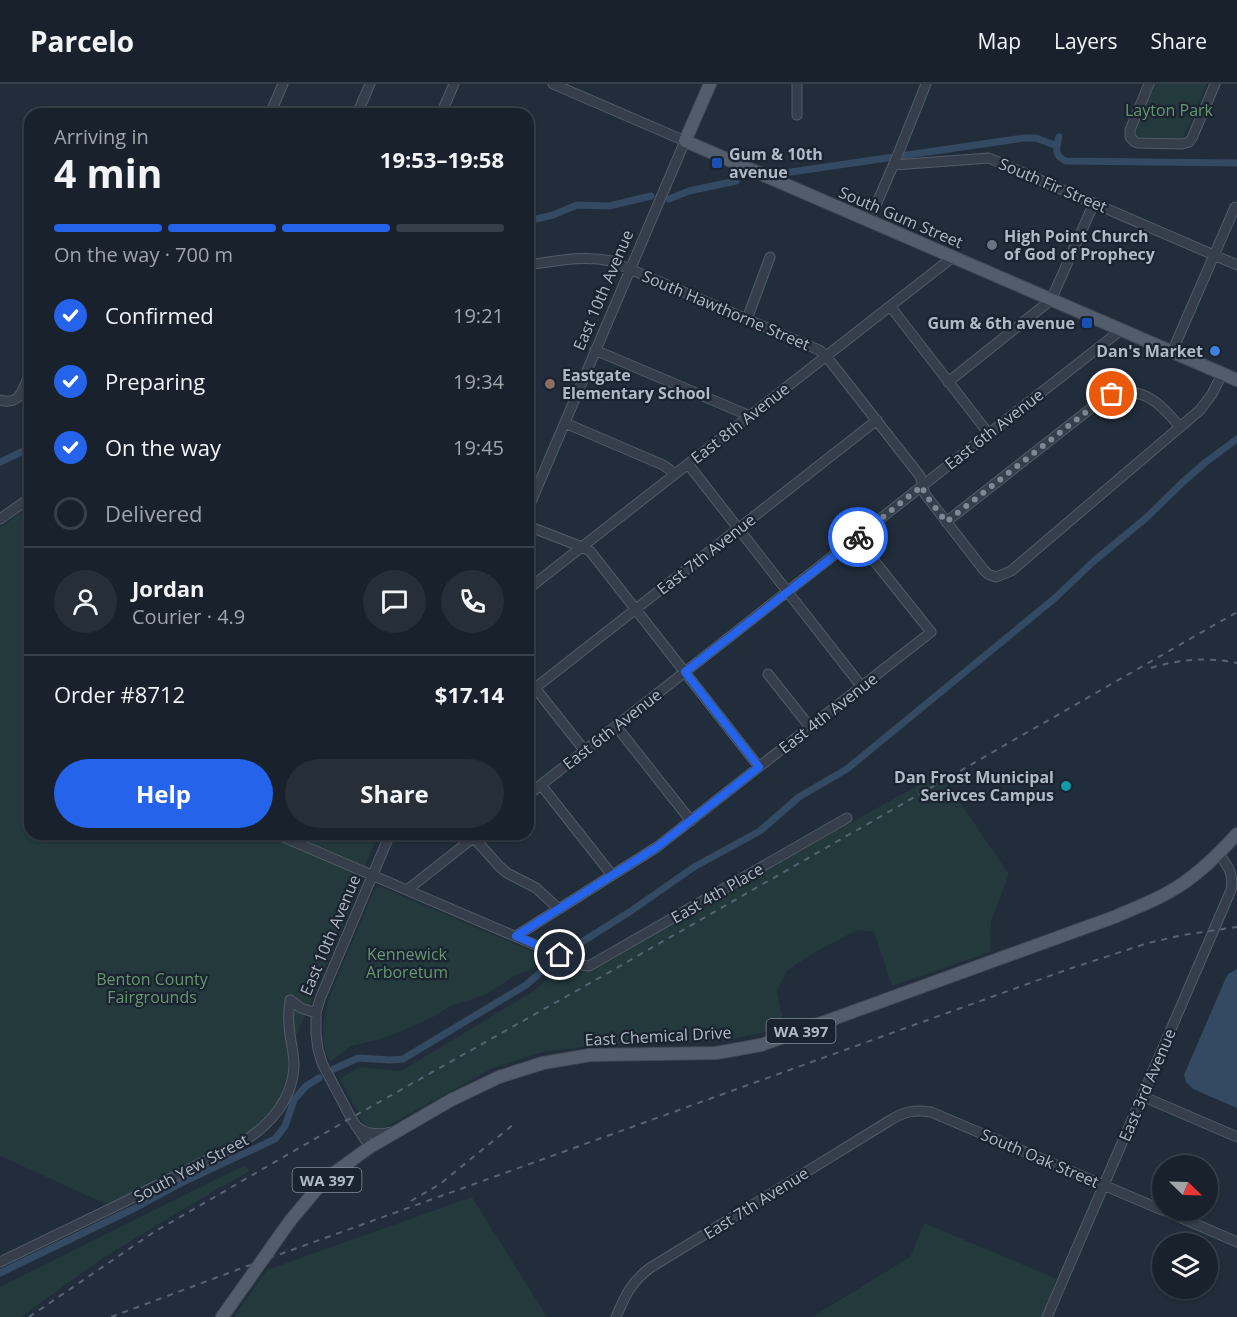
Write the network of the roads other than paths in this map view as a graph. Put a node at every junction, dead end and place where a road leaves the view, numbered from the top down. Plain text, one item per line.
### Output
1 (283, 84) edge
2 (370, 84) edge
3 (454, 84) edge
4 (553, 84) edge
5 (710, 84) edge
6 (797, 84) edge
7 (926, 84) edge
8 (1149, 84) edge
9 (1215, 84) edge
10 (273, 108) edge
11 (360, 108) edge
12 (444, 108) edge
13 (797, 115) dead end
14 (685, 141) junction
15 (896, 159) junction
16 (1094, 203) junction
17 (1236, 208) edge
18 (869, 221) junction
19 (1214, 255) junction
20 (770, 257) dead end
21 (953, 257) junction
22 (534, 264) edge
23 (1237, 265) edge
24 (630, 268) junction
25 (1051, 300) junction
26 (890, 306) junction
27 (747, 319) junction
28 (1121, 330) junction
29 (595, 350) junction
30 (1172, 352) junction
31 (826, 356) junction
32 (1222, 374) junction
33 (1237, 380) edge
34 (948, 382) junction
35 (24, 387) edge
36 (0, 400) edge
37 (750, 416) junction
38 (877, 420) junction
39 (565, 423) junction
40 (1179, 426) junction
41 (989, 434) junction
42 (688, 464) junction
43 (674, 475) junction
44 (922, 486) junction
45 (534, 495) edge
46 (24, 502) edge
47 (0, 519) edge
48 (946, 522) junction
49 (534, 528) edge
50 (738, 529) junction
51 (856, 538) junction
52 (582, 547) junction
53 (534, 584) edge
54 (788, 591) junction
55 (636, 610) junction
56 (685, 672) junction
57 (768, 674) dead end
58 (862, 687) junction
59 (535, 688) joint
60 (616, 726) junction
61 (810, 727) junction
62 (585, 751) junction
63 (759, 767) junction
64 (541, 785) junction
65 (534, 790) edge
66 (847, 818) dead end
67 (691, 821) junction
68 (1237, 834) edge
69 (290, 840) edge
70 (387, 840) edge
71 (471, 840) edge
72 (479, 840) edge
73 (1219, 854) junction
74 (612, 875) junction
75 (372, 876) junction
76 (407, 890) junction
77 (559, 909) junction
78 (516, 936) junction
79 (316, 1013) junction
80 (1142, 1096) junction
81 (915, 1110) joint
82 (357, 1127) junction
83 (399, 1130) junction
84 (1237, 1137) edge
85 (370, 1147) junction
86 (1104, 1185) junction
87 (1152, 1205) edge
88 (1188, 1221) edge
89 (1237, 1242) edge
90 (0, 1263) edge
91 (222, 1317) edge
92 (616, 1317) edge
93 (1047, 1317) edge

1 - 10 street
2 - 11 street
3 - 12 street
4 - 14 street, South Gum Street
5 - 14 main road, East 10th Avenue
6 - 13 street
7 - 15 street
8 - 9 street
14 - 18 main road, South Gum Street
14 - 24 street, East 10th Avenue
15 - 16 street, South Fir Street
15 - 18 street
16 - 19 street, South Fir Street
16 - 25 street
17 - 19 street
18 - 21 main road, South Gum Street
19 - 23 street, South Fir Street
19 - 30 street
20 - 27 street
21 - 25 main road, South Gum Street
21 - 26 street, East 8th Avenue
22 - 24 street, South Hawthorne Street
24 - 27 street, South Hawthorne Street
24 - 29 street, East 10th Avenue
25 - 28 main road, South Gum Street
25 - 34 street
26 - 31 street, East 8th Avenue
26 - 34 street
27 - 31 street, South Hawthorne Street
28 - 30 main road, South Gum Street
28 - 41 street, East 6th Avenue
29 - 37 street
29 - 39 street, East 10th Avenue
30 - 32 main road, South Gum Street
31 - 37 street, East 8th Avenue
31 - 38 street, South Hawthorne Street
32 - 33 main road, South Gum Street
32 - 40 street
34 - 41 street
35 - 36 street
37 - 42 street, East 8th Avenue
38 - 44 street, South Hawthorne Street
38 - 50 street, East 7th Avenue
39 - 43 street
39 - 45 street, East 10th Avenue
40 - 48 street
40 - 48 street, South Hawthorne Street
41 - 44 street, East 6th Avenue
42 - 43 street, East 8th Avenue
42 - 50 street
43 - 52 street, East 8th Avenue
44 - 48 street, South Hawthorne Street
44 - 51 street, East 6th Avenue
46 - 47 street
49 - 52 street
50 - 54 street
50 - 55 street, East 7th Avenue
51 - 54 street, East 6th Avenue
51 - 58 street, East 4th Avenue
52 - 53 street, East 8th Avenue
52 - 55 street
54 - 56 street, East 6th Avenue
54 - 58 street
55 - 56 street
55 - 59 street, East 7th Avenue
56 - 60 street, East 6th Avenue
56 - 63 street
57 - 61 street
58 - 61 street, East 4th Avenue
59 - 62 street
60 - 62 street, East 6th Avenue
60 - 67 street
61 - 63 street, East 4th Avenue
62 - 64 street, East 6th Avenue
63 - 67 street, East 4th Avenue
64 - 65 street, East 6th Avenue
64 - 74 street
66 - 78 street, East 4th Place
67 - 74 street, East 4th Avenue
68 - 73 main road, East Chemical Drive / WA 397
69 - 75 street
70 - 75 street, East 10th Avenue
71 - 76 street
72 - 77 street
73 - 80 street, East 3rd Avenue
73 - 83 main road, East Chemical Drive / WA 397
74 - 77 street, East 4th Avenue
75 - 76 street
75 - 79 street, East 10th Avenue
76 - 78 street
77 - 78 street, East 4th Avenue
79 - 82 street, East 10th Avenue
79 - 90 street, South Yew Street
80 - 84 street
80 - 86 street, East 3rd Avenue
81 - 86 street, South Oak Street
81 - 92 street, East 7th Avenue
82 - 83 street
82 - 85 street, East 10th Avenue
83 - 85 main road, East Chemical Drive / WA 397
85 - 91 main road, East Chemical Drive / WA 397, bridge
86 - 87 street, South Oak Street
86 - 93 street, East 3rd Avenue
88 - 89 street, South Oak Street

